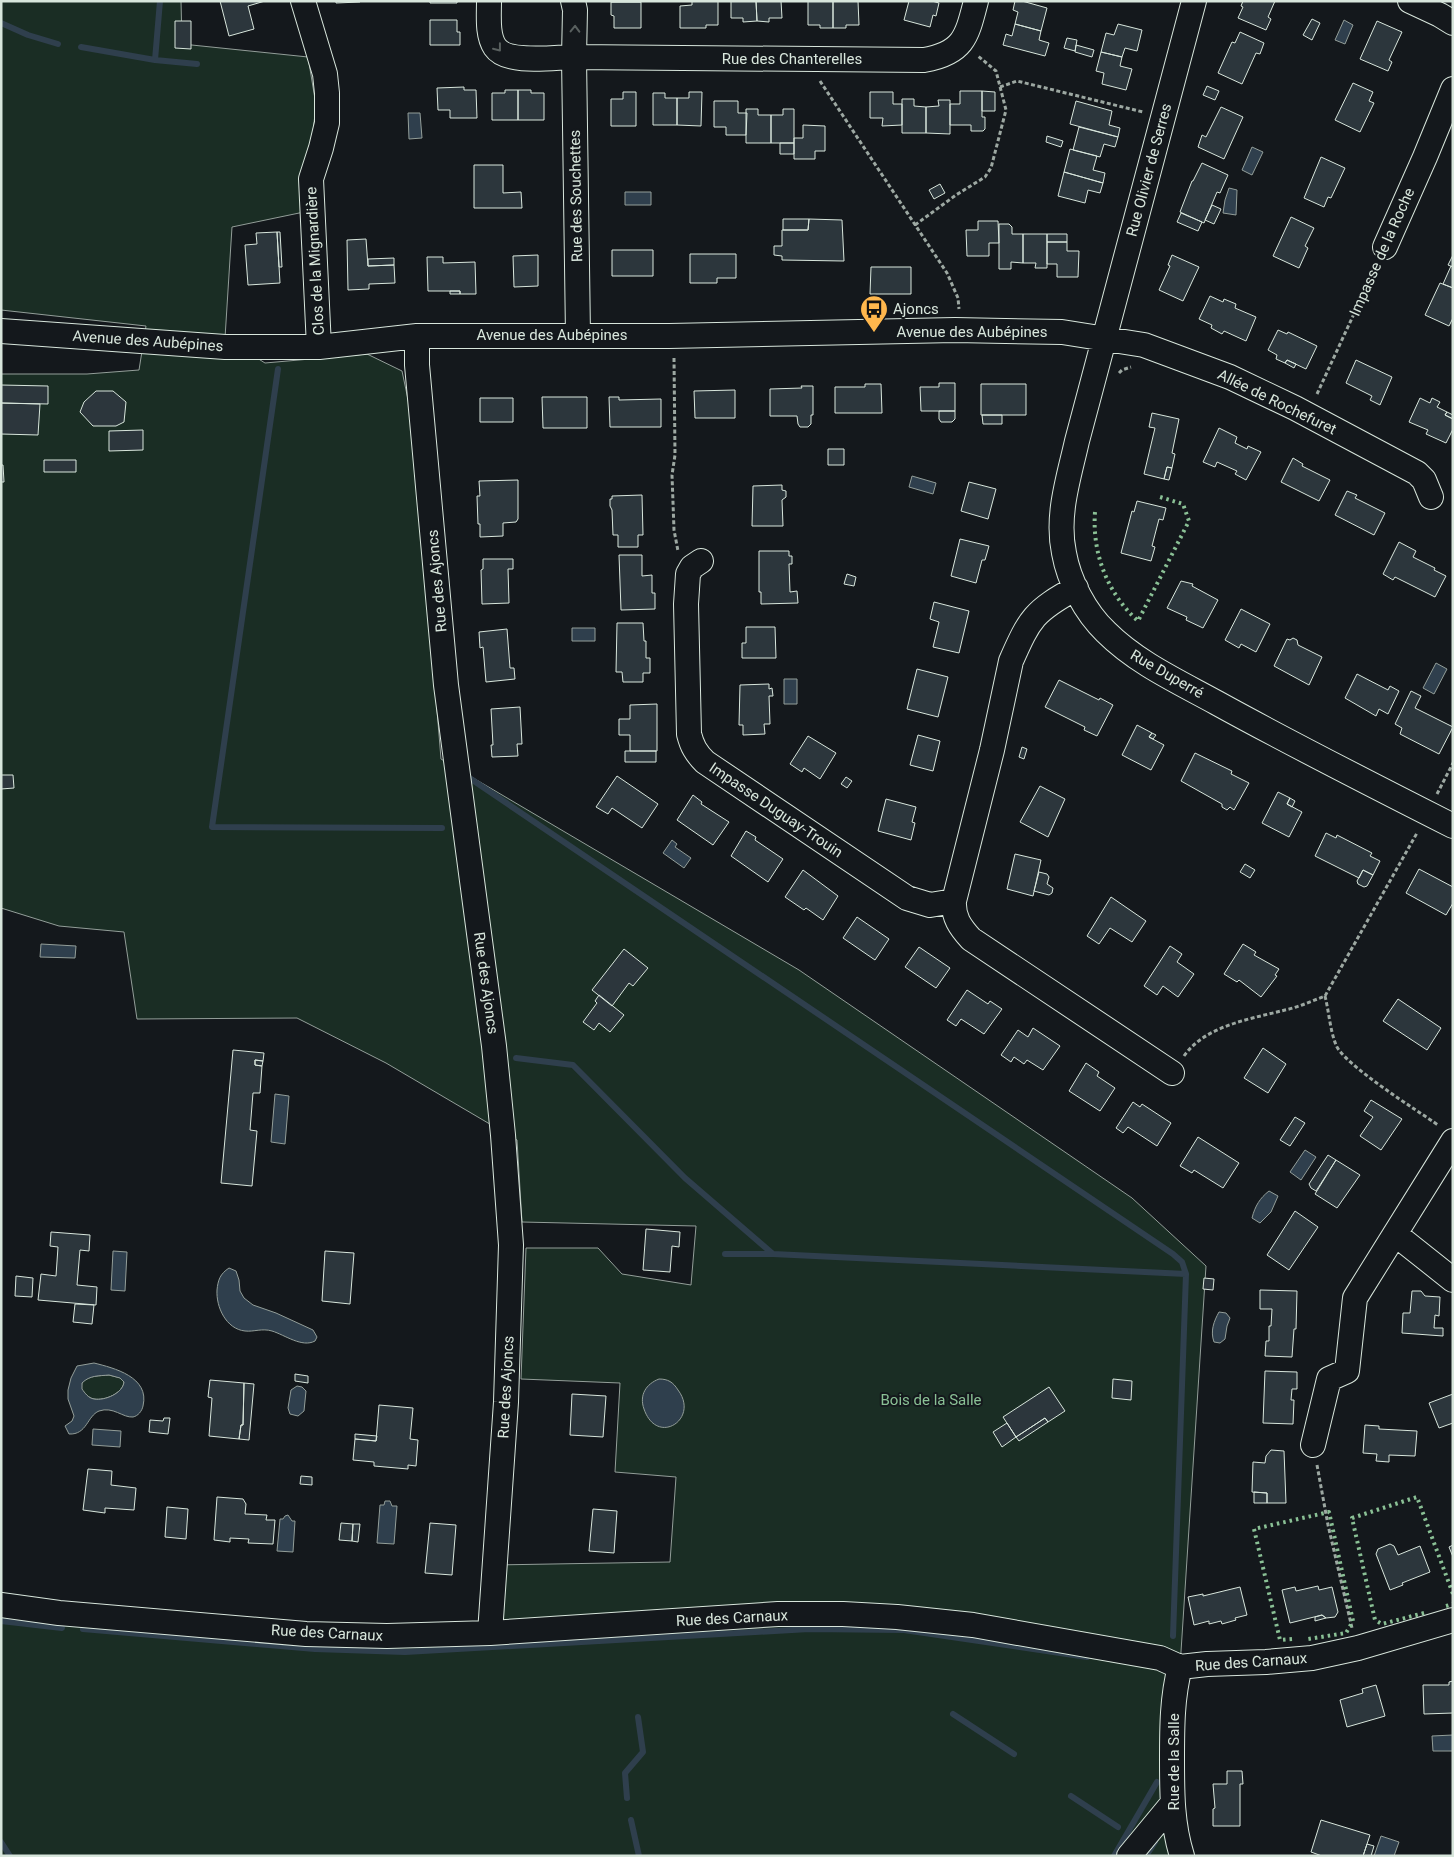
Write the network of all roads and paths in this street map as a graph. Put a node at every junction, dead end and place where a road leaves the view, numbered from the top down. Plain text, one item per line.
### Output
1 (303, 1) edge
2 (489, 1) edge
3 (573, 1) edge
4 (976, 1) edge
5 (1194, 1) edge
6 (1410, 1) edge
7 (1453, 23) edge
8 (961, 42) junction
9 (574, 57) junction
10 (805, 59) junction
11 (1000, 87) junction
12 (1453, 88) edge
13 (1163, 117) junction
14 (915, 225) junction
15 (1385, 247) joint
16 (1, 331) edge
17 (977, 331) junction
18 (578, 335) junction
19 (417, 336) junction
20 (669, 336) junction
21 (1103, 339) junction
22 (320, 347) junction
23 (1307, 414) junction
24 (1431, 497) dead end
25 (694, 568) joint
26 (1076, 588) junction
27 (1453, 763) edge
28 (1427, 813) junction
29 (1453, 826) edge
30 (954, 901) junction
31 (1325, 996) junction
32 (1172, 1073) joint
33 (1449, 1136) edge
34 (1395, 1234) junction
35 (1453, 1280) edge
36 (1313, 1445) joint
37 (1, 1605) edge
38 (1453, 1620) edge
39 (490, 1633) junction
40 (1358, 1648) junction
41 (1180, 1667) junction
42 (1172, 1804) junction
43 (1129, 1856) edge
44 (1182, 1856) edge

1 - 22 street, Clos de la Mignardière
2 -> 9 street
9 -> 3 street, Rue des Souchettes
4 - 8 street, Rue des Chanterelles
5 - 13 street, Rue Olivier de Serres
6 - 7 street
8 - 10 street, Rue des Chanterelles
8 - 11 path
9 - 10 street, Rue des Chanterelles
9 - 18 street, Rue des Souchettes
10 - 14 path
11 - 13 path
11 - 14 path
12 - 15 street, Impasse de la Roche
13 - 21 street, Rue Olivier de Serres
14 - 17 path
15 - 23 path, Impasse de la Roche
16 - 22 street, Avenue des Aubépines
17 - 20 street, Avenue des Aubépines
17 - 21 street, Avenue des Aubépines
18 - 19 street, Avenue des Aubépines
18 - 20 street, Avenue des Aubépines
19 - 22 street, Avenue des Aubépines
19 - 39 street, Rue des Ajoncs
20 - 25 path
21 - 23 street, Allée de Rochefuret
21 - 26 street, Rue Duperré
23 - 24 street, Allée de Rochefuret
25 - 30 street, Impasse Duguay-Trouin
26 - 28 street, Rue Duperré
26 - 30 street
27 - 28 path
28 - 29 street, Rue Duperré
28 - 31 path
30 - 32 street
31 - 32 path
31 - 33 path
33 - 34 street
34 - 35 street
34 - 36 street
36 - 40 path
37 - 39 street, Rue des Carnaux
38 - 40 street, Rue des Carnaux
39 - 41 street, Rue des Carnaux
40 - 41 street, Rue des Carnaux
41 - 42 street, Rue de la Salle
42 - 43 street
42 - 44 street, Rue de la Salle

